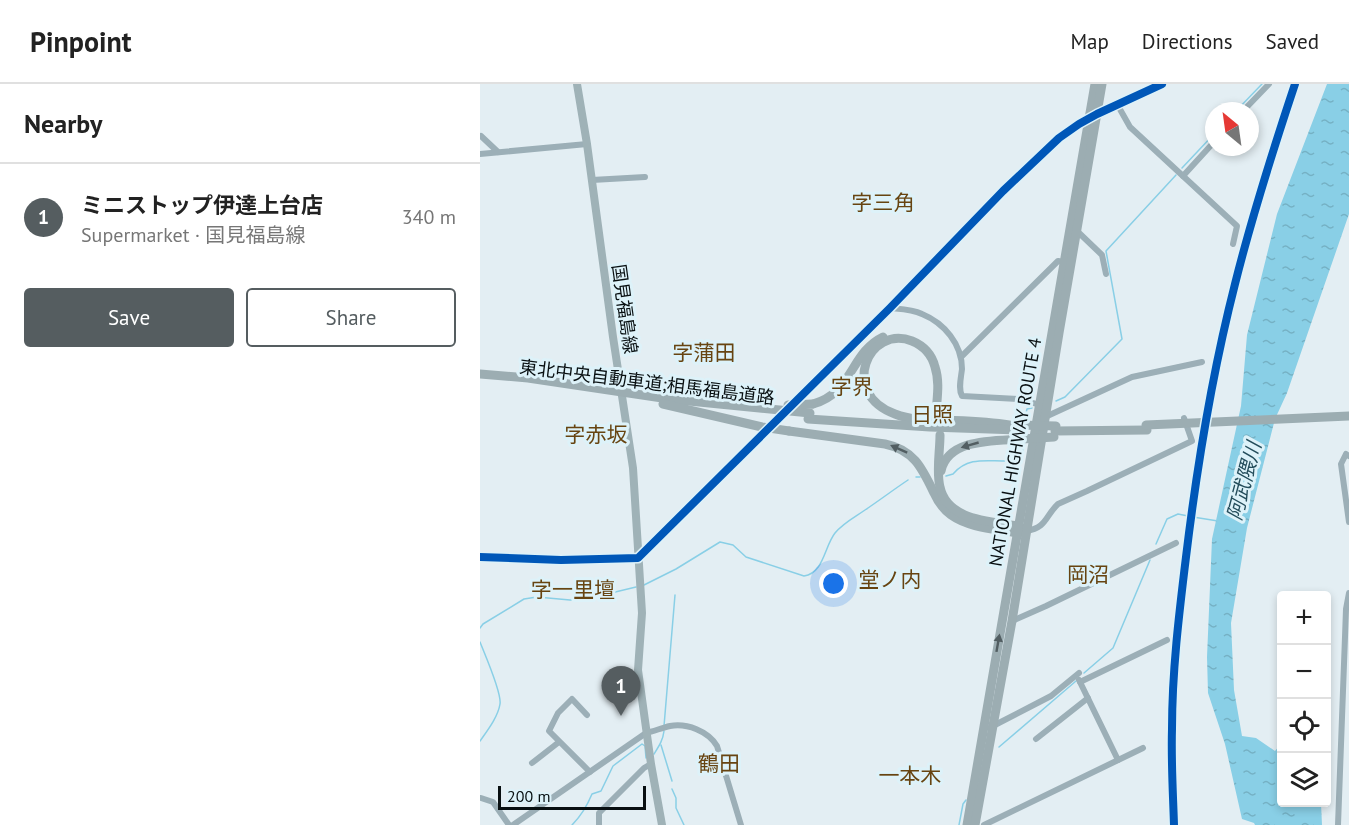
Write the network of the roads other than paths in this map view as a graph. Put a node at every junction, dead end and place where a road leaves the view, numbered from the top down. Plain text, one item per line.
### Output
1 (578, 84) edge
2 (1095, 84) edge
3 (1102, 84) edge
4 (1162, 84) edge
5 (1269, 84) edge
6 (1295, 84) edge
7 (1252, 102) edge
8 (1117, 104) junction
9 (1093, 116) junction
10 (481, 135) edge
11 (587, 144) junction
12 (498, 152) junction
13 (1205, 152) edge
14 (480, 154) edge
15 (1183, 176) junction
16 (645, 177) dead end
17 (592, 180) junction
18 (1077, 231) junction
19 (1233, 244) dead end
20 (1065, 262) junction
21 (1106, 274) dead end
22 (890, 308) junction
23 (961, 357) junction
24 (1202, 362) dead end
25 (480, 374) edge
26 (480, 379) edge
27 (666, 401) junction
28 (1040, 405) junction
29 (810, 412) junction
30 (1349, 416) edge
31 (1184, 417) dead end
32 (1041, 418) junction
33 (1349, 421) edge
34 (1147, 427) junction
35 (1017, 430) junction
36 (1055, 431) junction
37 (1349, 456) edge
38 (939, 481) junction
39 (935, 494) junction
40 (1349, 522) edge
41 (1020, 530) junction
42 (1176, 543) dead end
43 (480, 557) edge
44 (638, 558) junction
45 (1349, 593) edge
46 (1012, 621) junction
47 (1167, 640) dead end
48 (1079, 677) junction
49 (1088, 698) junction
50 (587, 715) dead end
51 (992, 726) junction
52 (982, 731) junction
53 (646, 733) junction
54 (1036, 739) dead end
55 (559, 741) junction
56 (1143, 748) dead end
57 (1118, 760) junction
58 (532, 763) dead end
59 (651, 764) junction
60 (590, 772) junction
61 (481, 798) edge
62 (995, 823) edge
63 (511, 825) edge
64 (599, 825) edge
65 (662, 825) edge
66 (741, 825) edge
67 (967, 825) edge
68 (975, 825) edge
69 (984, 825) edge
70 (1174, 825) edge
71 (1338, 825) edge

1 - 11 main road, 国見福島線
2 - 9 highway, NATIONAL HIGHWAY ROUTE 4
3 - 9 highway, NATIONAL HIGHWAY ROUTE 4
4 - 8 street
5 - 7 street
6 - 70 street
8 - 9 street
8 - 15 street
9 - 18 highway, NATIONAL HIGHWAY ROUTE 4
9 - 20 highway, NATIONAL HIGHWAY ROUTE 4
9 - 22 street
10 - 12 street
11 - 12 street
11 - 17 main road, 国見福島線
12 - 14 street
13 - 15 street
15 - 19 street
16 - 17 street
17 - 44 main road, 国見福島線
18 - 21 street
18 - 32 highway, NATIONAL HIGHWAY ROUTE 4
20 - 23 street
20 - 28 highway, NATIONAL HIGHWAY ROUTE 4
22 - 23 street
22 - 44 street
23 - 28 street
24 - 32 street
25 - 27 highway, 東北中央自動車道;相馬福島道路, bridge
26 - 27 highway, 東北中央自動車道;相馬福島道路
27 - 29 highway, 東北中央自動車道;相馬福島道路, bridge
27 - 29 highway, bridge
39 -> 27 highway, bridge
28 - 32 highway, NATIONAL HIGHWAY ROUTE 4
29 - 35 highway, 東北中央自動車道;相馬福島道路
29 - 35 highway
30 - 34 highway, 東北中央自動車道;相馬福島道路, bridge
31 - 41 street
32 - 41 highway, NATIONAL HIGHWAY ROUTE 4
33 - 34 highway, 東北中央自動車道;相馬福島道路
34 - 36 highway, 東北中央自動車道;相馬福島道路
34 - 36 highway, 東北中央自動車道;相馬福島道路
35 - 36 highway, bridge
35 - 36 highway, 東北中央自動車道;相馬福島道路, bridge
35 -> 38 highway
37 - 40 street
38 - 39 highway
38 - 41 highway
39 - 41 highway
41 - 46 highway, NATIONAL HIGHWAY ROUTE 4
52 -> 41 highway, NATIONAL HIGHWAY ROUTE 4
42 - 46 street
43 - 44 street
44 - 53 main road, 国見福島線
45 - 71 street
46 - 51 highway, NATIONAL HIGHWAY ROUTE 4
47 - 48 street
48 - 49 street
48 - 51 street
49 - 54 street
49 - 57 street
50 - 55 street
51 - 52 street
51 - 68 highway, NATIONAL HIGHWAY ROUTE 4
52 - 67 highway, NATIONAL HIGHWAY ROUTE 4
53 - 59 main road, 国見福島線
53 - 60 street
53 - 66 street
55 - 58 street
55 - 60 street
56 - 57 street
57 - 62 street
59 - 64 street
59 - 65 main road, 国見福島線
60 - 63 street
61 - 63 street
62 - 69 street

